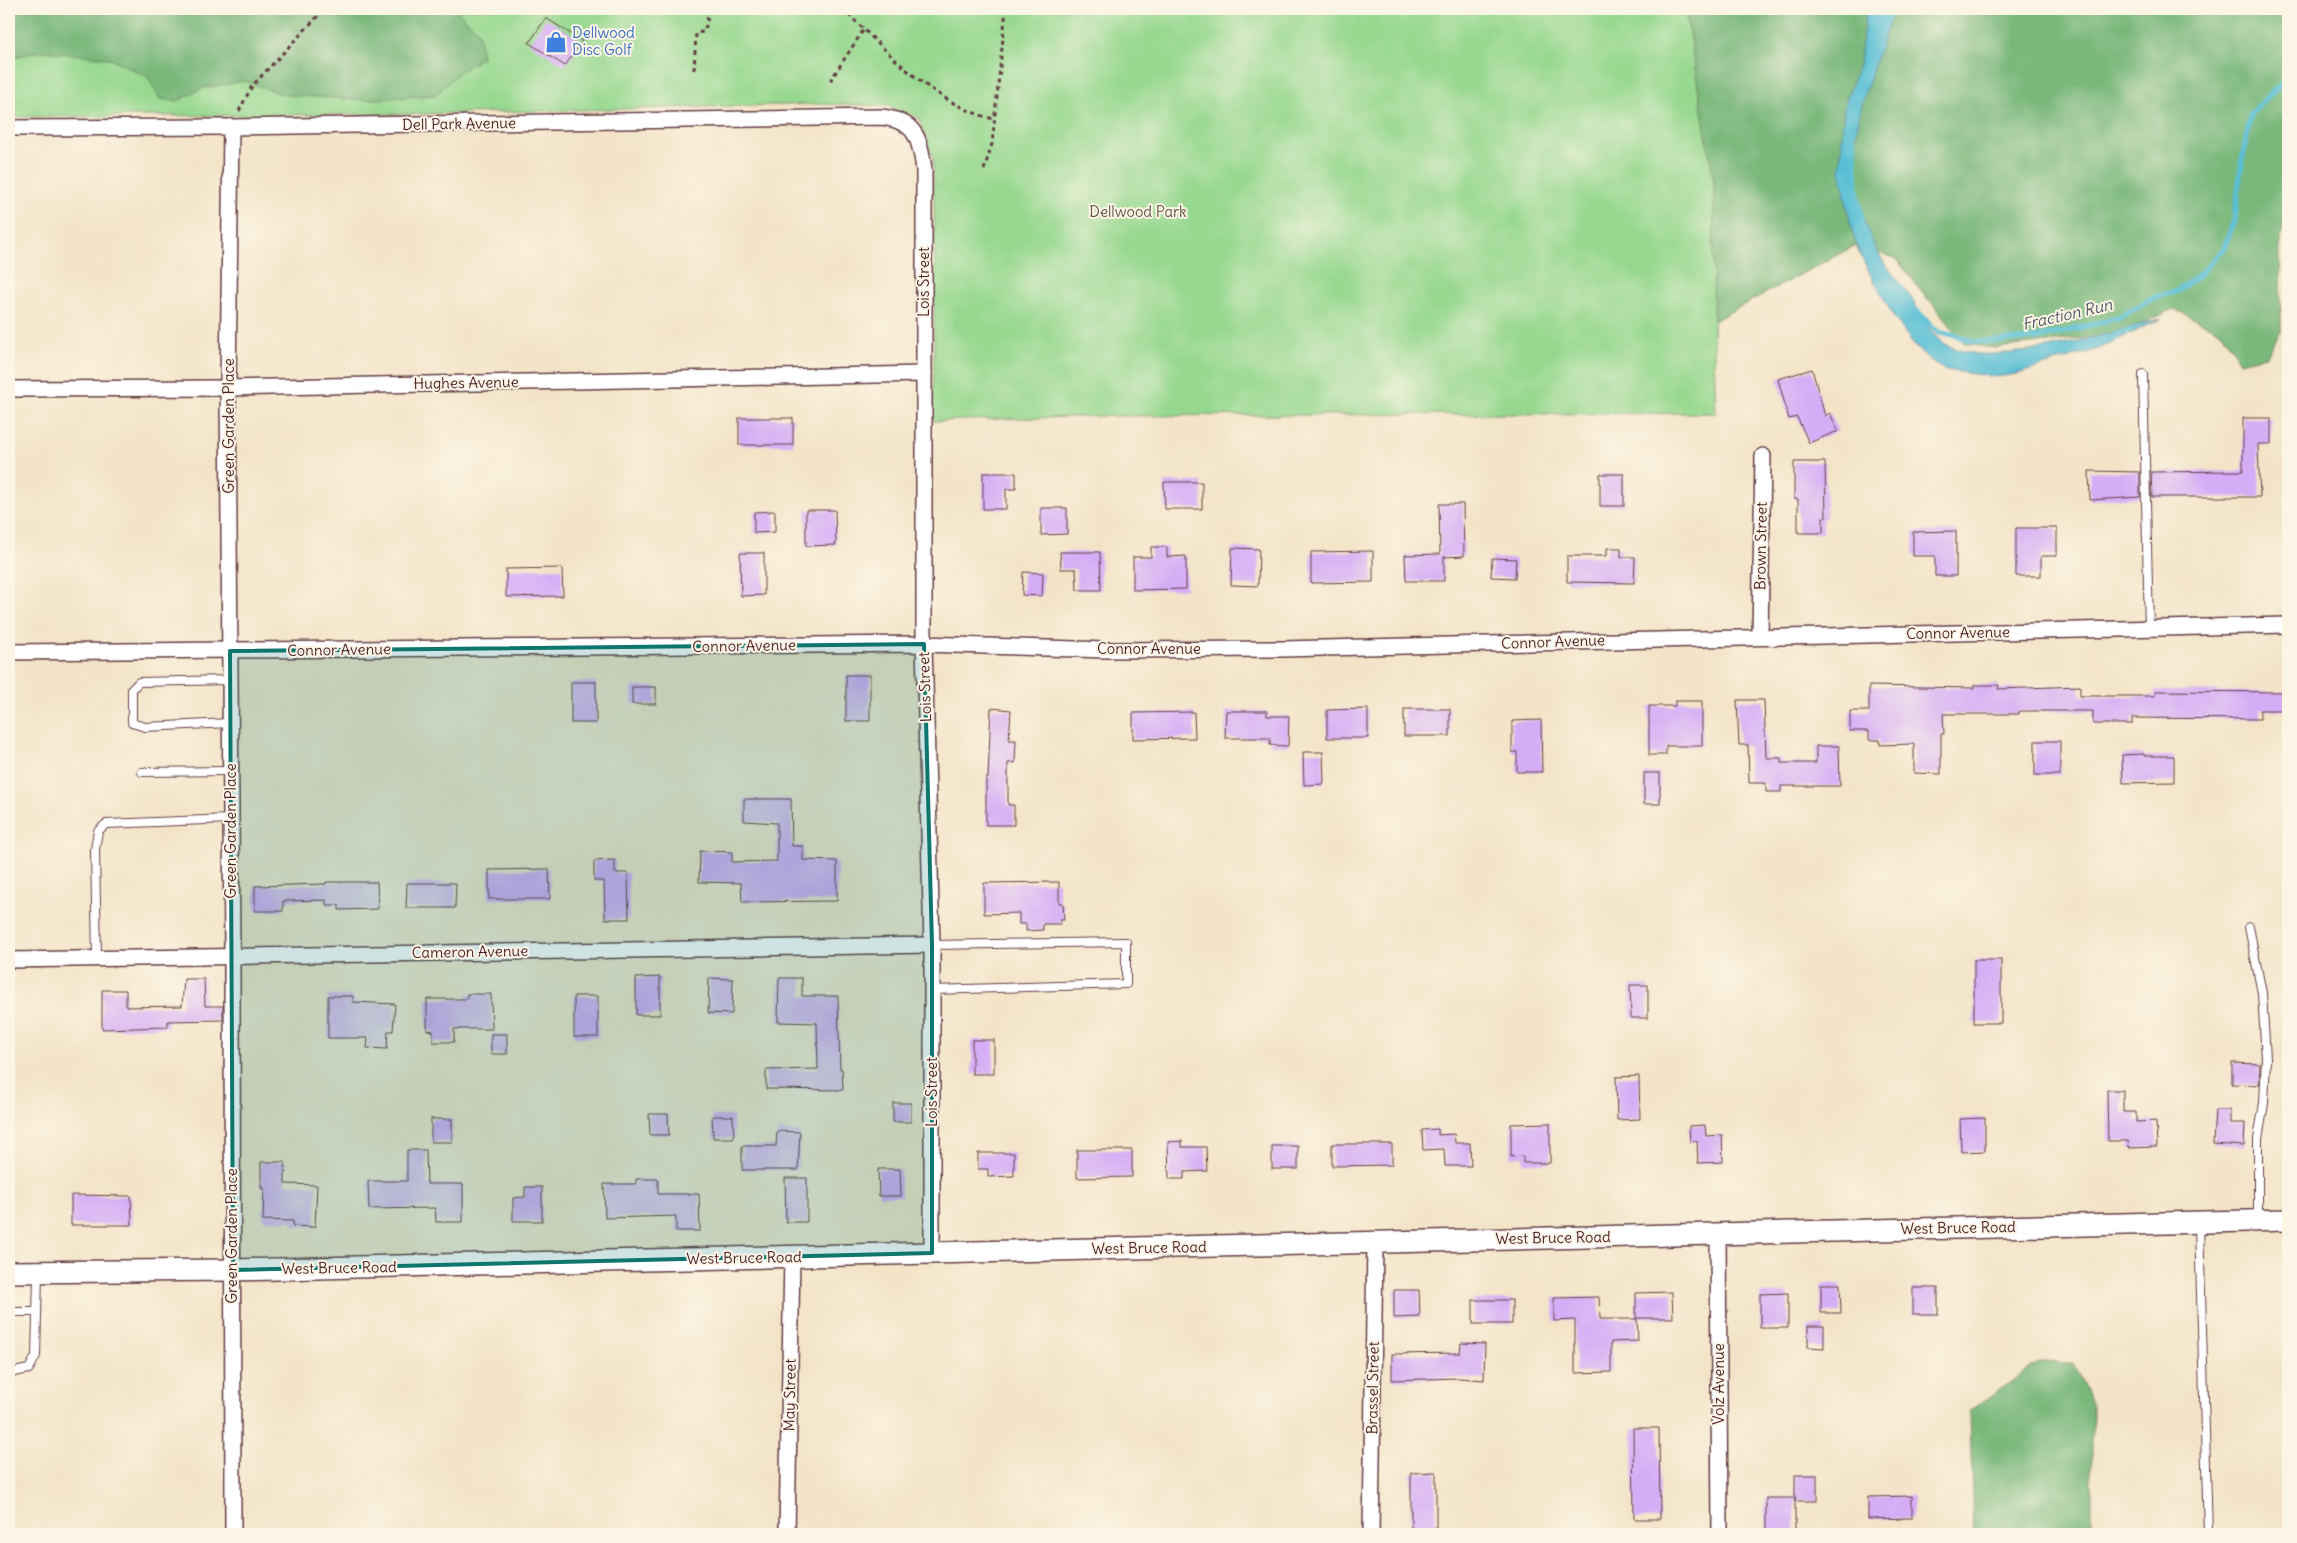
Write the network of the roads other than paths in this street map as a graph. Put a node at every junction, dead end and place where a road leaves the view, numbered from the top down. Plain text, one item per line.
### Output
1 (907, 125) joint
2 (231, 127) junction
3 (9, 128) edge
4 (924, 374) junction
5 (2143, 374) dead end
6 (228, 388) junction
7 (9, 389) edge
8 (1763, 456) dead end
9 (2288, 625) edge
10 (2149, 629) junction
11 (1760, 636) junction
12 (924, 644) junction
13 (230, 651) junction
14 (9, 652) edge
15 (230, 680) junction
16 (230, 723) junction
17 (230, 771) junction
18 (142, 772) dead end
19 (231, 819) junction
20 (2248, 927) dead end
21 (932, 945) junction
22 (232, 956) junction
23 (97, 958) junction
24 (9, 960) edge
25 (932, 990) junction
26 (2288, 1220) edge
27 (2258, 1221) junction
28 (2199, 1222) junction
29 (1718, 1234) junction
30 (1375, 1242) junction
31 (932, 1253) junction
32 (792, 1257) junction
33 (233, 1270) junction
34 (9, 1272) edge
35 (38, 1272) junction
36 (9, 1312) edge
37 (37, 1312) junction
38 (9, 1373) edge
39 (232, 1534) edge
40 (787, 1534) edge
41 (1371, 1534) edge
42 (1720, 1534) edge
43 (2208, 1534) edge

1 - 2 street, Dell Park Avenue
1 - 4 street, Lois Street
2 - 3 street, Dell Park Avenue
2 - 6 street, Green Garden Place
4 - 6 street, Hughes Avenue
4 - 12 street, Lois Street
5 - 10 lane
6 - 7 street, Hughes Avenue
6 - 13 street, Green Garden Place
8 - 11 street, Brown Street
9 - 10 street, Connor Avenue
10 - 11 street, Connor Avenue
11 - 12 street, Connor Avenue
12 - 13 street, Connor Avenue
12 - 21 street, Lois Street
13 - 14 street, Connor Avenue
13 - 15 street, Green Garden Place
15 - 16 street, Green Garden Place
15 - 16 lane
16 - 17 street, Green Garden Place
17 - 18 lane
17 - 19 street, Green Garden Place
19 - 22 street, Green Garden Place
19 - 23 lane
20 - 27 lane
21 - 22 street, Cameron Avenue
21 - 25 street, Lois Street
21 - 25 lane
22 - 23 street, Cameron Avenue
22 - 33 street, Green Garden Place
23 - 24 street, Cameron Avenue
25 - 31 street, Lois Street
26 - 27 street, West Bruce Road
27 - 28 street, West Bruce Road
28 - 29 street, West Bruce Road
28 - 43 lane
29 - 30 street, West Bruce Road
29 - 42 street, Volz Avenue
30 - 31 street, West Bruce Road
30 - 41 street, Brassel Street
31 - 32 street, West Bruce Road
32 - 33 street, West Bruce Road
32 - 40 street, May Street
33 - 35 street, West Bruce Road
33 - 39 street, Green Garden Place
34 - 35 street, West Bruce Road
35 - 37 lane
36 - 37 lane
37 - 38 lane

